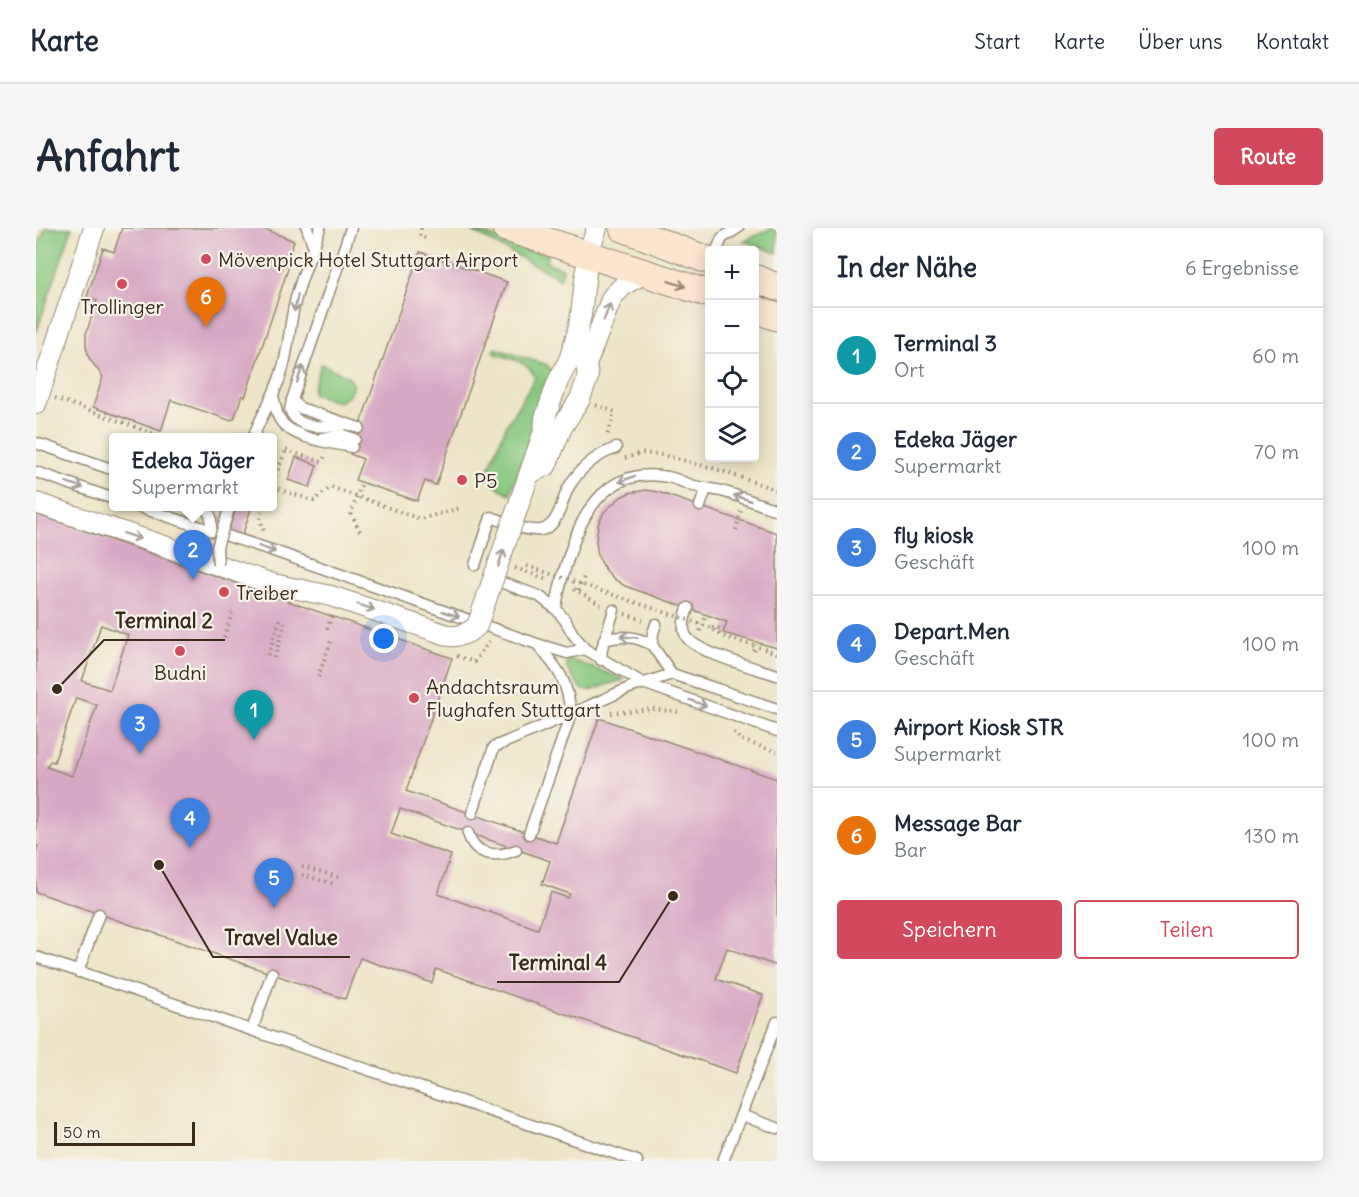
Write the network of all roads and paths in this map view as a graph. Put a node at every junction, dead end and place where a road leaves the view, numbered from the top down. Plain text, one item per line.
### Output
1 (94, 228) edge
2 (307, 228) edge
3 (320, 228) edge
4 (351, 228) edge
5 (421, 228) edge
6 (506, 228) edge
7 (597, 228) edge
8 (623, 228) edge
9 (738, 228) edge
10 (428, 239) dead end
11 (719, 246) edge
12 (314, 247) junction
13 (588, 254) junction
14 (705, 259) edge
15 (645, 273) junction
16 (759, 280) edge
17 (777, 286) edge
18 (705, 292) edge
19 (759, 311) edge
20 (777, 317) edge
21 (576, 366) junction
22 (273, 396) junction
23 (38, 399) edge
24 (591, 403) dead end
25 (615, 412) dead end
26 (150, 433) edge
27 (255, 433) edge
28 (36, 443) edge
29 (616, 448) dead end
30 (322, 462) dead end
31 (109, 468) edge
32 (277, 471) edge
33 (36, 472) edge
34 (530, 473) junction
35 (362, 482) dead end
36 (277, 488) edge
37 (706, 489) junction
38 (357, 496) junction
39 (109, 497) edge
40 (36, 502) edge
41 (700, 506) dead end
42 (461, 508) dead end
43 (742, 508) dead end
44 (777, 510) edge
45 (148, 511) edge
46 (207, 511) edge
47 (229, 511) edge
48 (736, 530) dead end
49 (211, 531) junction
50 (360, 531) dead end
51 (218, 565) junction
52 (475, 565) dead end
53 (508, 566) dead end
54 (527, 566) dead end
55 (584, 577) dead end
56 (503, 583) dead end
57 (561, 584) junction
58 (579, 590) junction
59 (688, 608) dead end
60 (556, 609) junction
61 (614, 610) junction
62 (333, 611) dead end
63 (232, 613) dead end
64 (280, 619) dead end
65 (286, 621) dead end
66 (656, 624) joint
67 (712, 627) junction
68 (327, 629) dead end
69 (725, 629) dead end
70 (684, 630) junction
71 (699, 632) dead end
72 (224, 637) dead end
73 (332, 638) dead end
74 (604, 640) junction
75 (537, 644) junction
76 (652, 645) junction
77 (756, 645) dead end
78 (585, 649) junction
79 (754, 651) dead end
80 (777, 653) edge
81 (268, 655) dead end
82 (274, 658) dead end
83 (601, 660) junction
84 (672, 674) junction
85 (777, 675) edge
86 (318, 677) dead end
87 (643, 683) junction
88 (777, 709) edge
89 (571, 714) junction
90 (729, 730) dead end
91 (777, 731) edge
92 (777, 752) edge
93 (472, 814) dead end
94 (468, 833) dead end
95 (529, 834) dead end
96 (516, 850) dead end
97 (302, 867) dead end
98 (302, 875) dead end
99 (338, 877) dead end
100 (334, 884) dead end
101 (99, 914) dead end
102 (36, 957) edge
103 (78, 972) junction
104 (272, 973) dead end
105 (777, 1022) edge
106 (252, 1030) junction
107 (741, 1115) junction
108 (777, 1128) edge
109 (637, 1161) edge
110 (723, 1161) edge

1 - 23 street
2 - 12 lane
3 - 12 lane
22 -> 4 lane
5 - 10 path
6 - 13 main road
7 - 13 street
8 - 14 main road
9 - 11 lane
12 -> 22 lane
13 - 15 main road
13 - 21 street
15 -> 18 main road
21 -> 15 street
16 - 17 main road
19 - 20 main road
21 - 34 street
21 - 34 street
22 - 27 lane
23 - 26 path
24 - 25 path
28 - 31 lane
29 - 52 lane
30 - 32 path
33 -> 39 lane
51 -> 34 street, bridge
35 - 38 path
36 - 38 path
37 - 41 lane
44 -> 37 lane
37 -> 57 lane
38 - 42 path
38 - 50 path
40 -> 51 street, bridge
43 - 48 path
45 - 49 lane
46 - 49 lane
47 - 51 lane, bridge
49 -> 75 lane
53 - 57 path
54 - 67 path, bridge
55 - 58 path
56 - 60 lane
57 - 58 path
57 - 60 lane
58 - 61 path
59 - 70 lane
60 - 78 lane
61 - 66 path
61 - 74 lane
62 - 68 path
63 - 72 path
64 - 81 path
65 - 82 path
66 - 76 lane
67 - 69 path, bridge
67 - 80 path, bridge
70 - 71 path
70 - 85 lane
73 - 86 path
76 -> 74 lane
74 - 83 lane
75 - 78 lane
75 - 89 lane
76 - 84 lane
77 - 79 path
78 - 83 lane
83 - 87 lane
84 - 87 lane
84 - 88 lane
87 - 89 lane
87 -> 91 lane
89 - 93 lane
89 - 95 lane
90 - 92 path
94 - 96 lane
97 - 99 path
98 - 100 path
101 - 103 lane
102 - 103 lane
103 - 106 lane
104 - 106 lane
105 - 107 lane
106 - 109 lane
107 - 108 lane
107 - 110 lane

